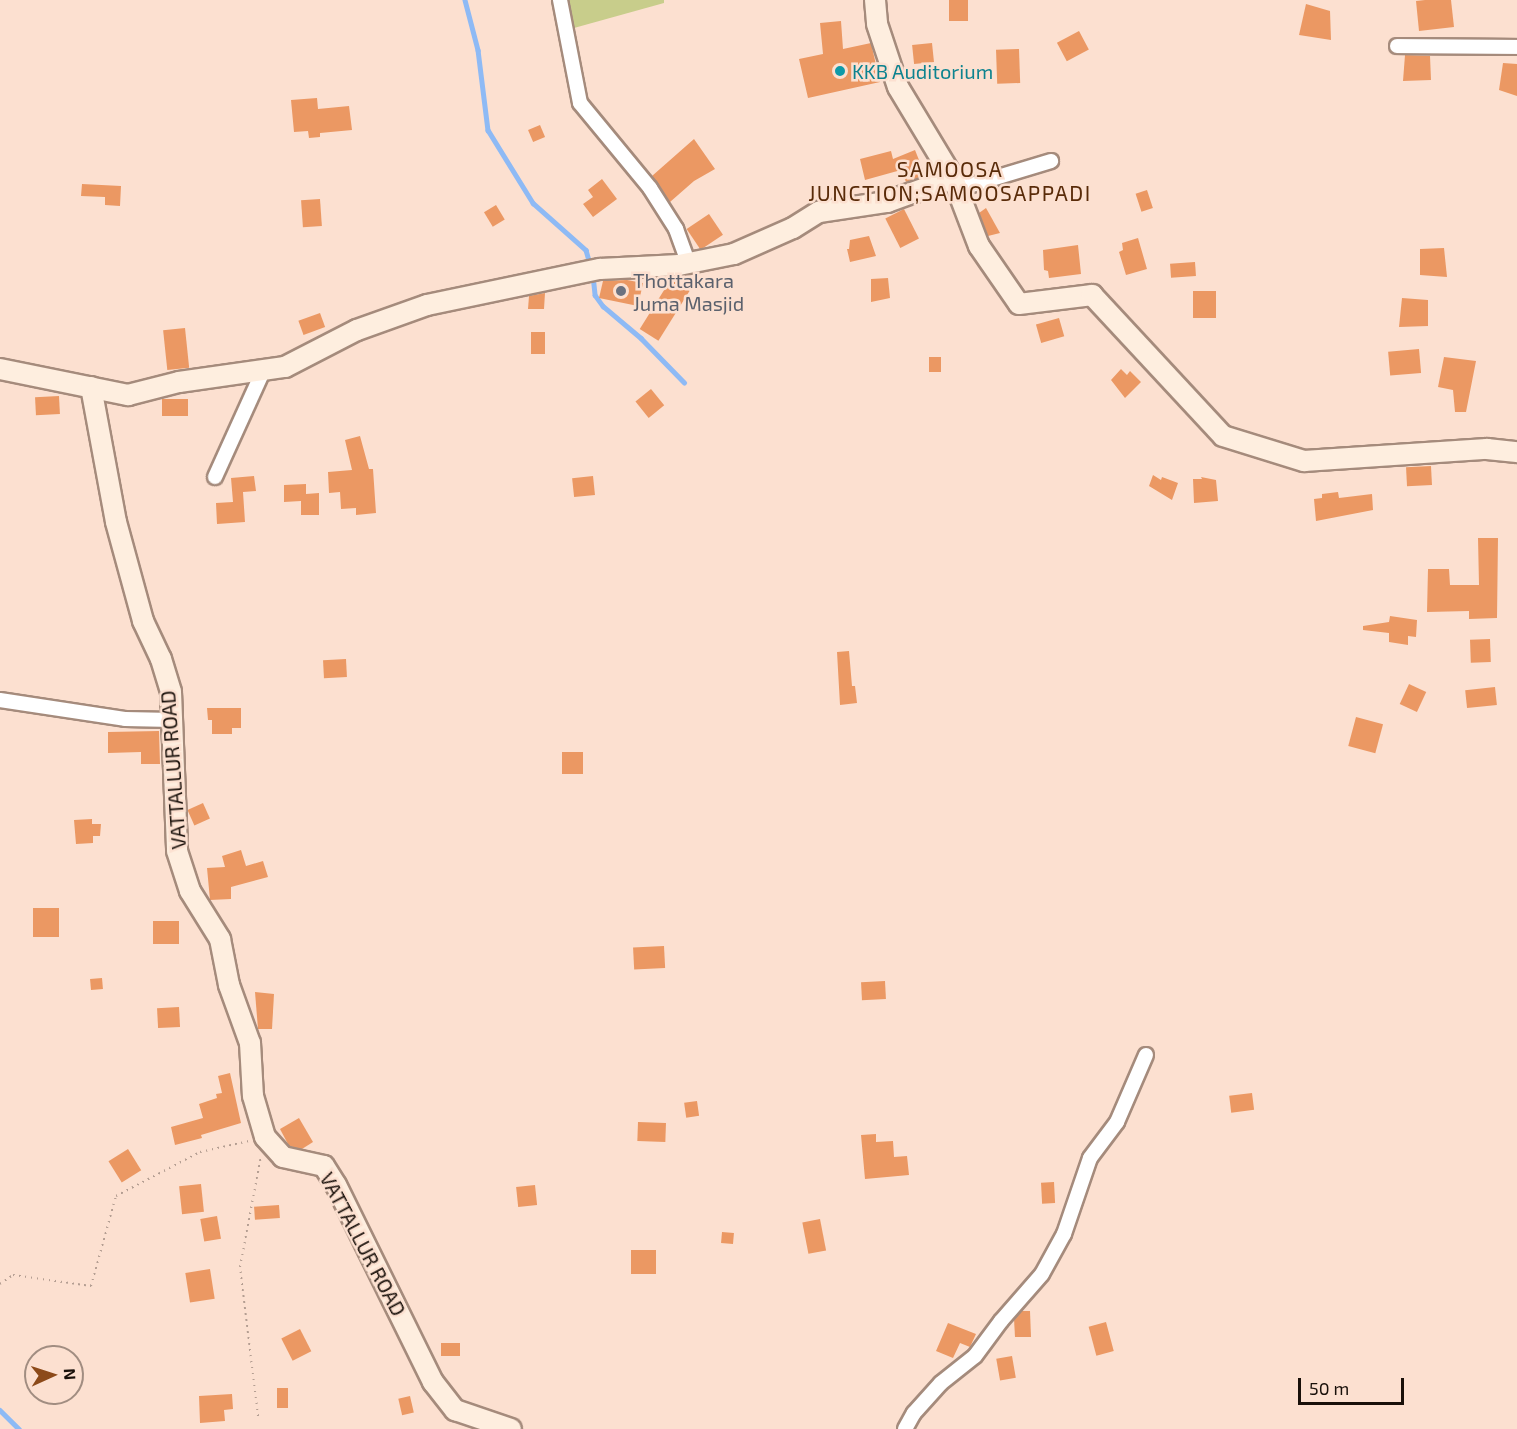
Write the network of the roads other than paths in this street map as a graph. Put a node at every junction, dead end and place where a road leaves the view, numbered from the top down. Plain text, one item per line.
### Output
1 (560, 0) edge
2 (875, 0) edge
3 (1397, 46) dead end
4 (1517, 47) edge
5 (1051, 161) dead end
6 (953, 178) junction
7 (689, 264) junction
8 (0, 369) edge
9 (263, 371) junction
10 (91, 387) junction
11 (1517, 452) edge
12 (215, 477) dead end
13 (0, 700) edge
14 (173, 720) junction
15 (1146, 1055) dead end
16 (511, 1429) edge
17 (905, 1429) edge

1 - 7 street
2 - 6 main road
3 - 4 street
5 - 6 street
6 - 7 main road
6 - 11 main road
7 - 9 main road
8 - 10 main road
9 - 10 main road
9 - 12 street
10 - 14 main road, VATTALLUR ROAD
13 - 14 street
14 - 16 main road, VATTALLUR ROAD
15 - 17 street

